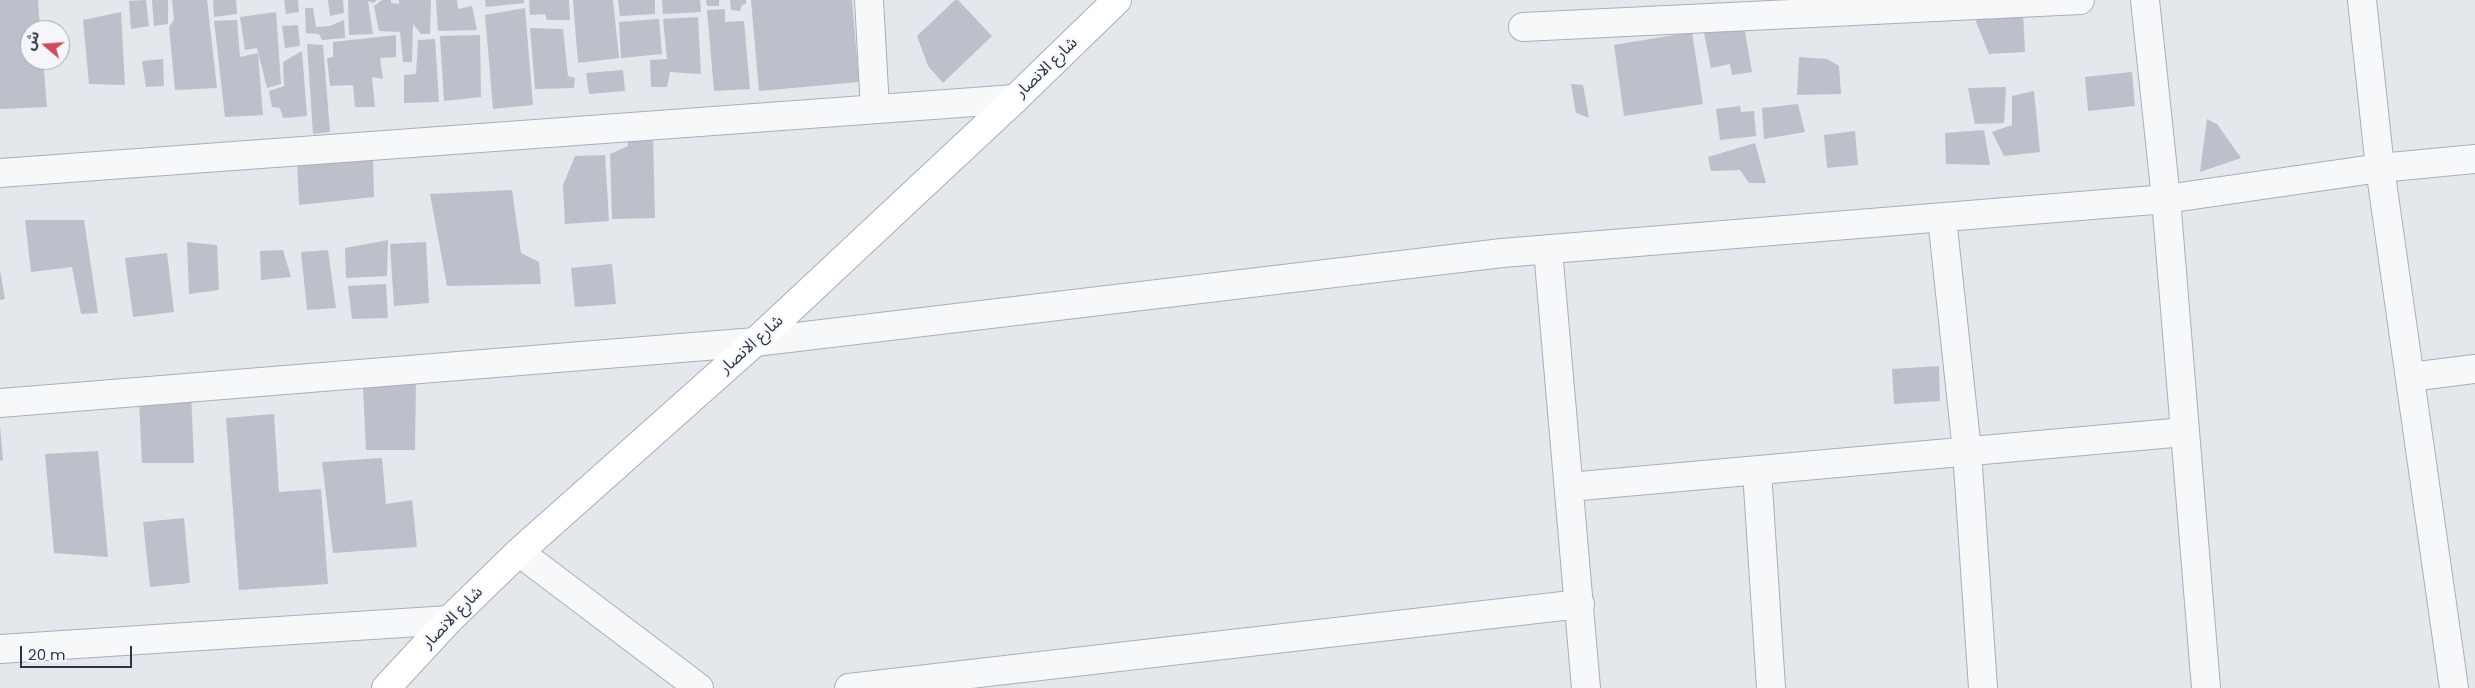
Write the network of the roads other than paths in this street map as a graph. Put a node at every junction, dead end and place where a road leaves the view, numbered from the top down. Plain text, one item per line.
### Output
1 (869, 0) edge
2 (1117, 0) edge
3 (2080, 0) edge
4 (2145, 0) edge
5 (2362, 0) edge
6 (1093, 11) edge
7 (1523, 28) dead end
8 (1015, 99) junction
9 (875, 110) junction
10 (2475, 159) edge
11 (2380, 168) junction
12 (0, 173) edge
13 (2166, 200) junction
14 (1942, 218) junction
15 (1548, 250) junction
16 (756, 342) junction
17 (2475, 369) edge
18 (2410, 377) junction
19 (0, 403) edge
20 (2184, 432) junction
21 (1967, 451) junction
22 (1757, 471) junction
23 (1569, 487) junction
24 (519, 552) junction
25 (1580, 604) junction
26 (449, 620) junction
27 (0, 649) edge
28 (960, 681) edge
29 (386, 688) edge
30 (698, 688) edge
31 (849, 688) edge
32 (1586, 688) edge
33 (1771, 688) edge
34 (1983, 688) edge
35 (2206, 688) edge
36 (2454, 688) edge

1 - 9 street
2 - 6 street, شارع الانصار
3 - 7 street
4 - 13 street
5 - 11 street
6 - 8 street, شارع الانصار
8 - 9 street
8 - 16 street, شارع الانصار
9 - 12 street
10 - 11 street
11 - 13 street
11 - 18 street
13 - 14 street
13 - 20 street
14 - 15 street
14 - 21 street
15 - 16 street
15 - 23 street
16 - 19 street
16 - 24 street, شارع الانصار
17 - 18 street
18 - 36 street
20 - 21 street
20 - 35 street
21 - 22 street
21 - 34 street
22 - 23 street
22 - 33 street
23 - 25 street
24 - 26 street, شارع الانصار
24 - 30 street
25 - 28 street
25 - 32 street
26 - 27 street
26 - 29 street, شارع الانصار
28 - 31 street

